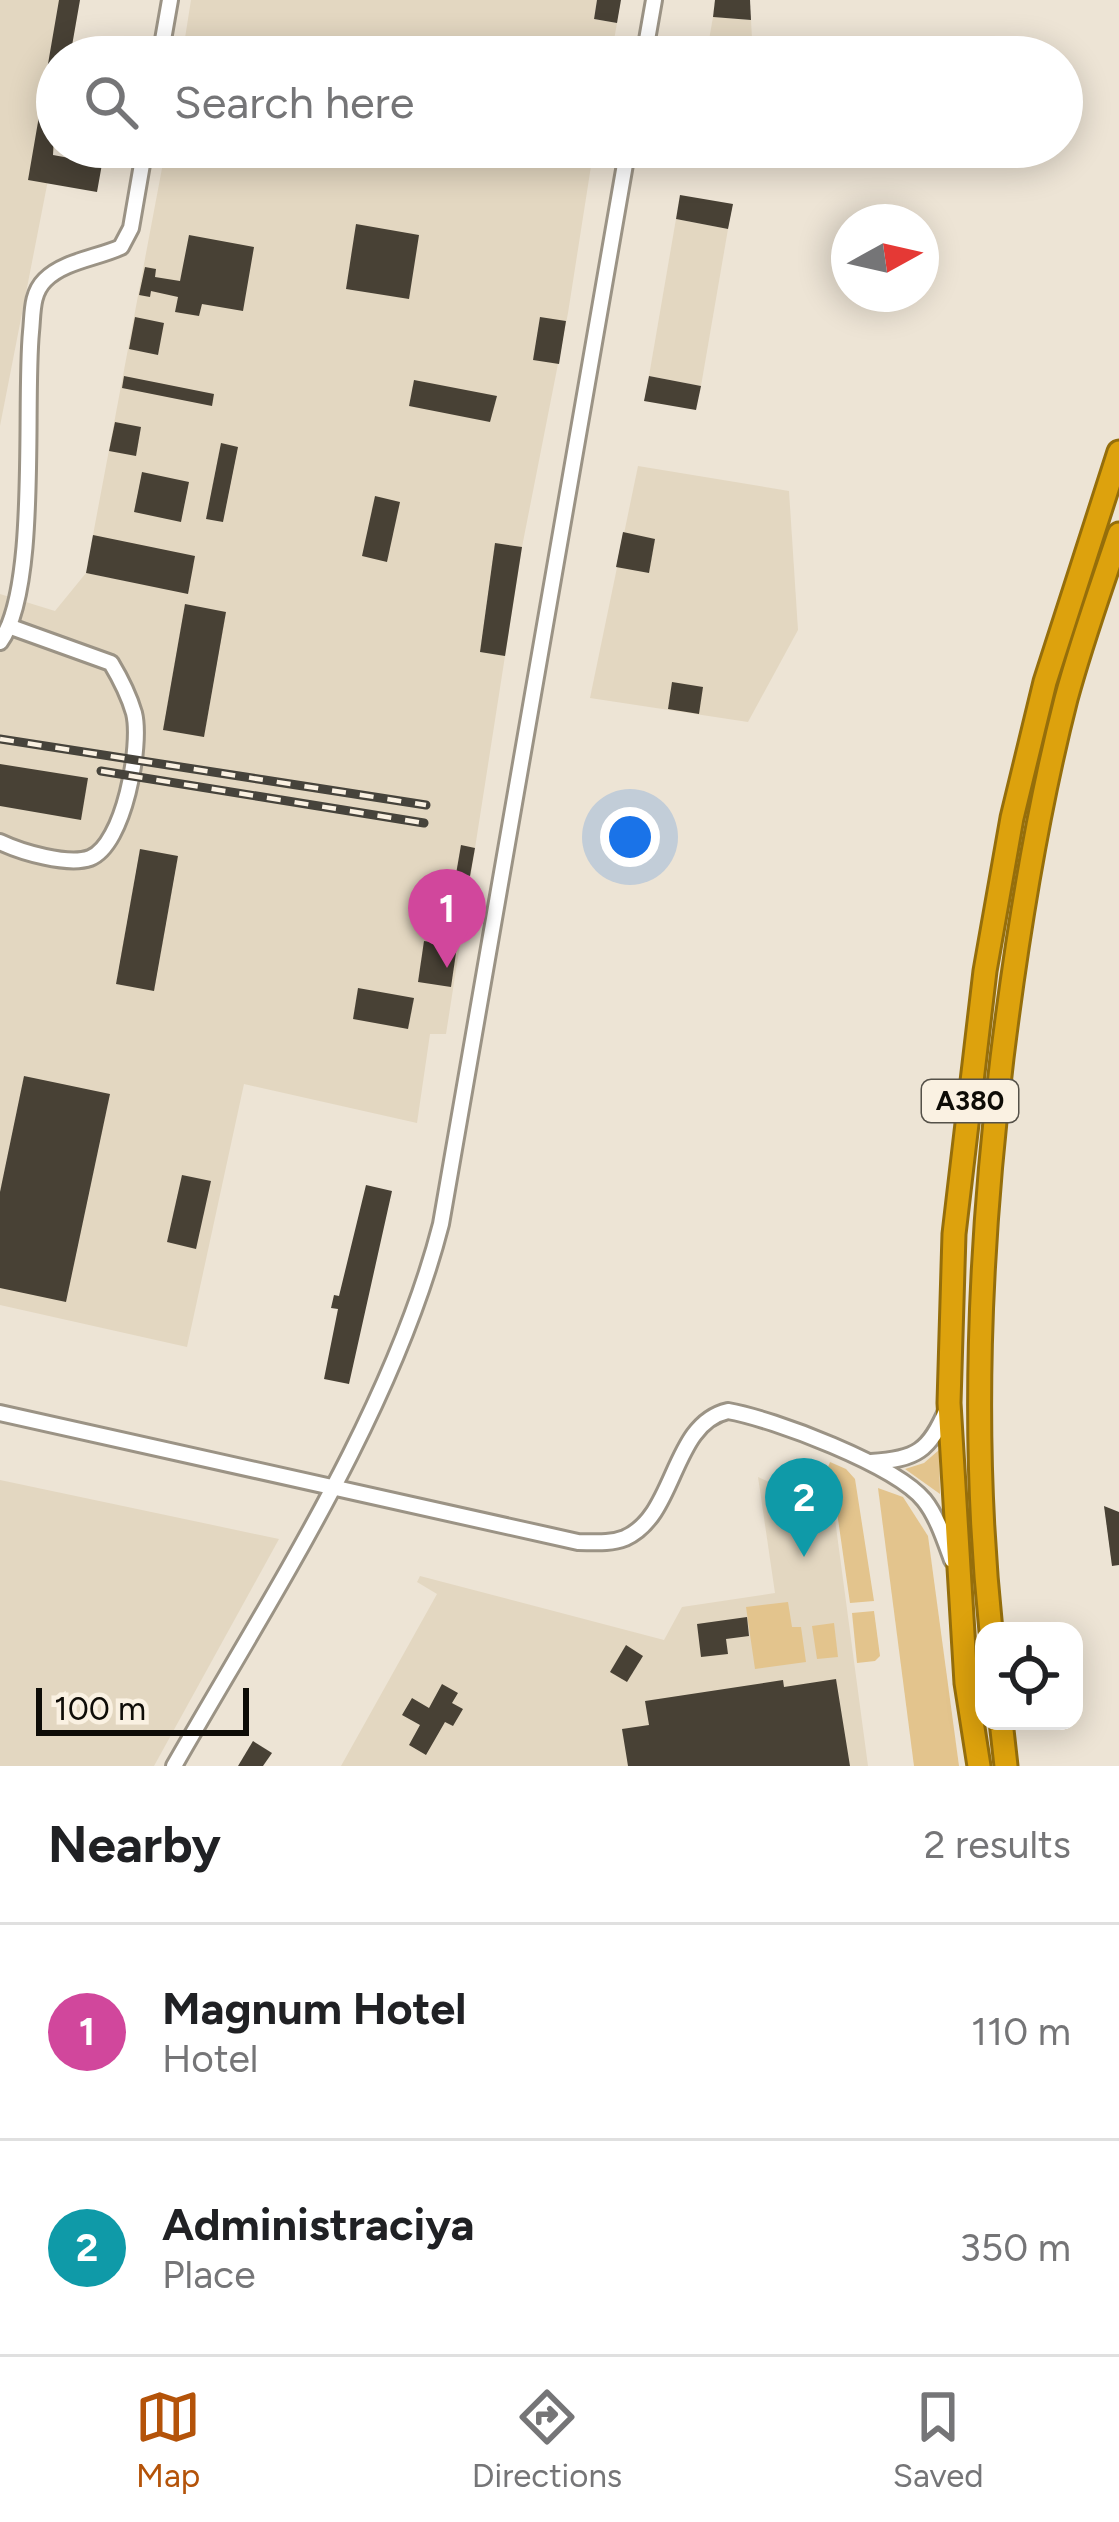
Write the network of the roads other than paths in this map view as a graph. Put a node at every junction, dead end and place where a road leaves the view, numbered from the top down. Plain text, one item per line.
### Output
1 (170, 0) edge
2 (654, 0) edge
3 (164, 36) edge
4 (648, 36) edge
5 (141, 168) edge
6 (624, 168) edge
7 (1119, 452) edge
8 (1119, 534) edge
9 (1119, 572) edge
10 (11, 627) junction
11 (1087, 633) junction
12 (0, 642) edge
13 (0, 842) edge
14 (952, 1284) junction
15 (980, 1286) junction
16 (949, 1403) junction
17 (0, 1414) edge
18 (871, 1462) junction
19 (333, 1486) junction
20 (960, 1581) junction
21 (990, 1622) edge
22 (1002, 1730) edge
23 (174, 1766) edge
24 (979, 1766) edge
25 (1006, 1766) edge

1 - 3 street
2 - 4 street
5 - 10 street
6 - 19 street
7 - 14 highway, A380
8 - 11 highway, A380
9 - 11 highway
10 - 12 street
10 - 13 street
11 - 15 highway, A380
14 - 15 highway
14 - 16 highway, A380
15 - 21 highway, A380
16 - 18 street
16 - 20 highway, A380
17 - 19 street
18 - 19 street
18 - 20 street
19 - 23 street
20 - 24 highway, A380
22 - 25 highway

